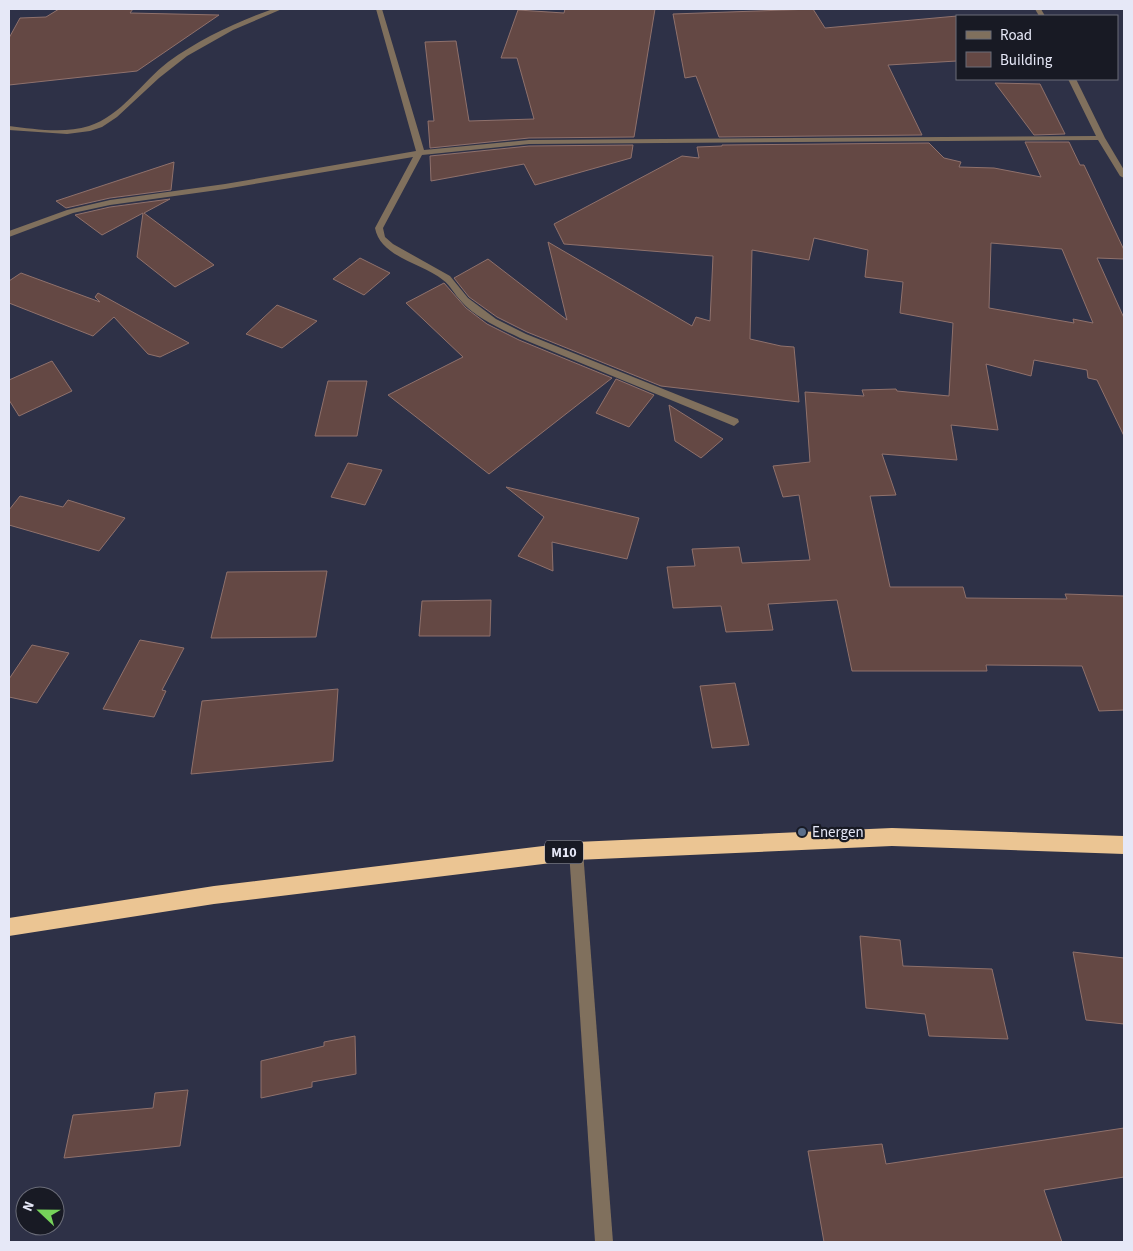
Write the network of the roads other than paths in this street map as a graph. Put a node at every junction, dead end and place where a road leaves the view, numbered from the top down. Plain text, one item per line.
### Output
1 (279, 9) edge
2 (379, 9) edge
3 (1072, 80) edge
4 (9, 128) edge
5 (1101, 138) junction
6 (420, 152) junction
7 (1124, 176) edge
8 (9, 234) edge
9 (734, 422) dead end
10 (1124, 846) edge
11 (576, 851) junction
12 (9, 927) edge
13 (604, 1242) edge

1 - 4 street
2 - 6 street
3 - 5 street
5 - 6 street
5 - 7 street
6 - 8 street
6 - 9 street
10 - 11 highway, M10
11 - 12 highway, M10
11 - 13 street

